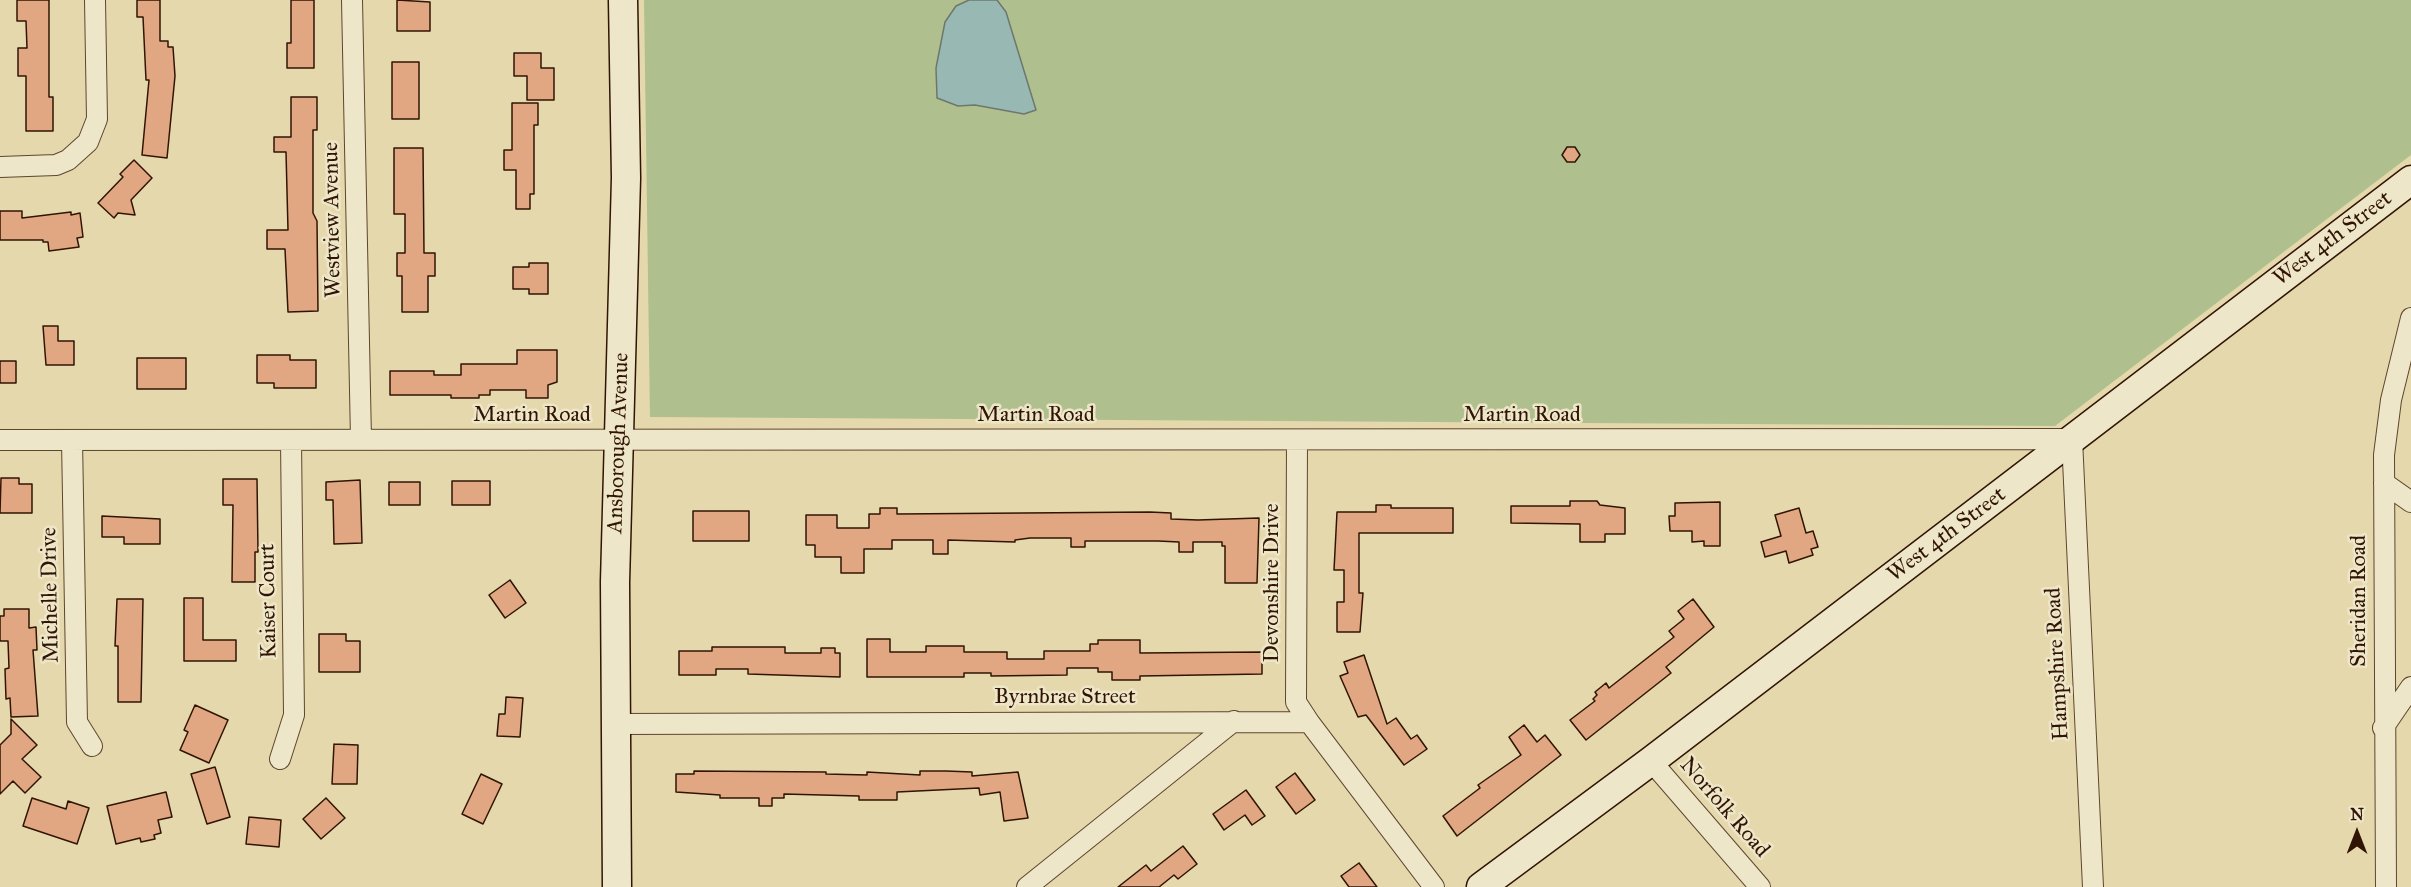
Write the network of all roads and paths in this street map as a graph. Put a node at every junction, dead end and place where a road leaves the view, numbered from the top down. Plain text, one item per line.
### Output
1 (95, 0) edge
2 (352, 0) edge
3 (623, 0) edge
4 (0, 167) edge
5 (2411, 180) edge
6 (2411, 318) edge
7 (361, 439) junction
8 (2072, 439) junction
9 (0, 440) edge
10 (72, 440) junction
11 (291, 440) junction
12 (1297, 440) junction
13 (620, 441) junction
14 (2384, 483) junction
15 (2411, 502) edge
16 (2411, 687) edge
17 (1234, 721) junction
18 (1309, 722) junction
19 (615, 724) junction
20 (2384, 728) junction
21 (92, 746) dead end
22 (280, 759) dead end
23 (1652, 761) junction
24 (617, 887) edge
25 (1026, 887) edge
26 (1434, 887) edge
27 (1481, 887) edge
28 (1760, 887) edge
29 (2093, 887) edge
30 (2386, 887) edge

1 - 4 street
2 - 7 street, Westview Avenue
3 - 13 main road, Ansborough Avenue
5 - 8 main road, West 4th Street
6 - 14 street, Sheridan Road
7 - 11 street, Martin Road
7 - 13 street, Martin Road
8 - 12 street, Martin Road
8 - 23 main road, West 4th Street
8 - 29 street, Hampshire Road
9 - 10 street, Martin Road
10 - 11 street, Martin Road
10 - 21 street, Michelle Drive
11 - 22 street, Kaiser Court
12 - 13 street, Martin Road
12 - 18 street, Devonshire Drive
13 - 19 main road, Ansborough Avenue
14 - 15 street
14 - 20 street, Sheridan Road
16 - 20 street
17 - 18 street, Byrnbrae Street
17 - 19 street, Byrnbrae Street
17 - 25 street
18 - 26 street
19 - 24 main road, Ansborough Avenue
20 - 30 street, Sheridan Road
23 - 27 main road, West 4th Street
23 - 28 street, Norfolk Road

